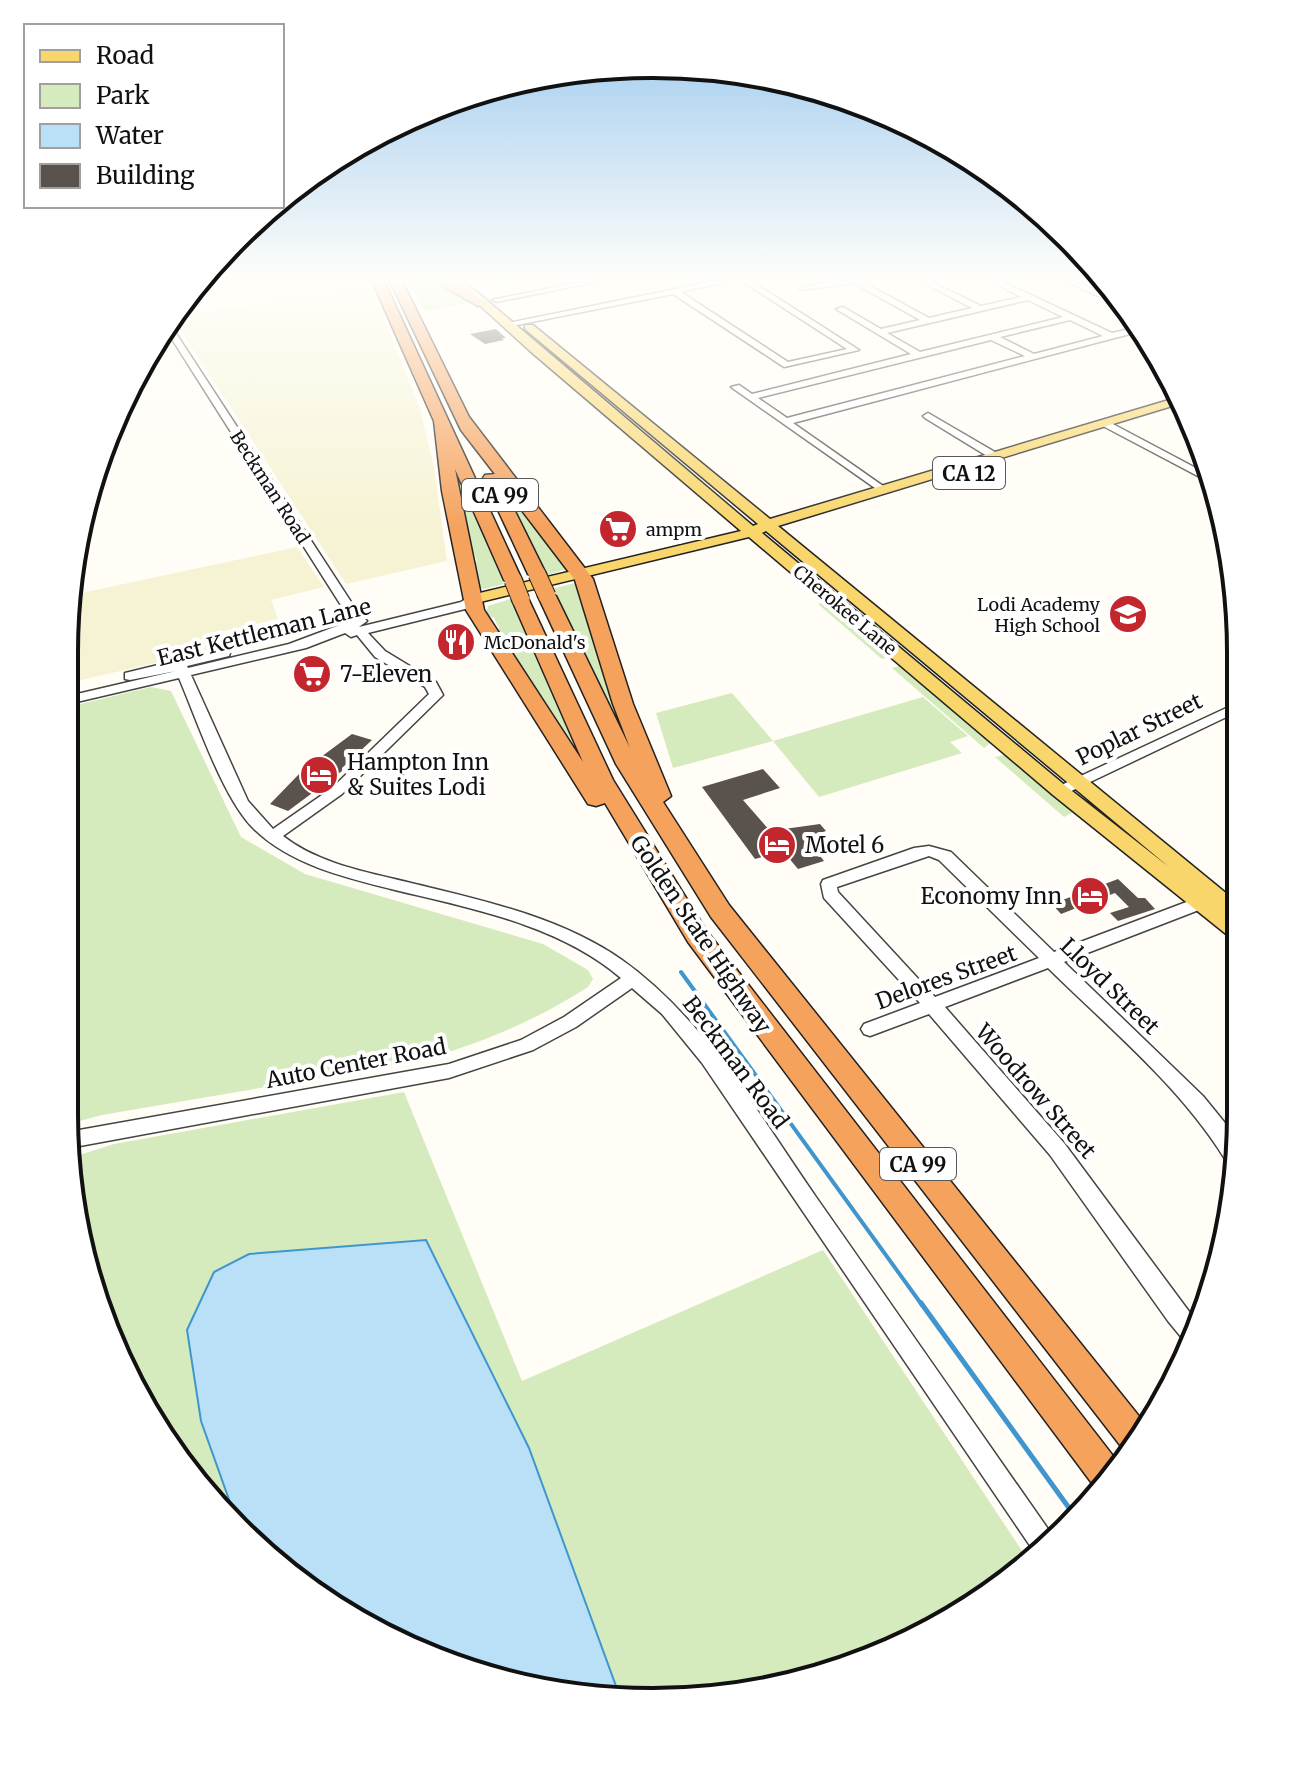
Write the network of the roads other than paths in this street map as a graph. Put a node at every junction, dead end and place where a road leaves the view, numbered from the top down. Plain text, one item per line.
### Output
1 (192, 363) edge
2 (415, 363) edge
3 (436, 363) edge
4 (553, 363) edge
5 (574, 363) edge
6 (885, 363) edge
7 (1009, 363) edge
8 (736, 387) dead end
9 (750, 397) junction
10 (1171, 404) edge
11 (1173, 410) edge
12 (461, 416) junction
13 (928, 416) dead end
14 (642, 420) junction
15 (441, 422) junction
16 (785, 422) junction
17 (623, 424) junction
18 (1111, 426) junction
19 (996, 457) junction
20 (1199, 474) edge
21 (882, 490) junction
22 (766, 529) junction
23 (581, 574) junction
24 (472, 599) junction
25 (350, 610) junction
26 (344, 625) junction
27 (361, 626) junction
28 (182, 669) junction
29 (78, 688) edge
30 (78, 697) edge
31 (1227, 712) edge
32 (1079, 783) junction
33 (1060, 791) junction
34 (272, 837) junction
35 (938, 852) joint
36 (704, 884) junction
37 (1208, 900) junction
38 (1227, 909) edge
39 (1227, 921) edge
40 (697, 936) junction
41 (1051, 962) junction
42 (634, 978) junction
43 (931, 1006) junction
44 (870, 1029) dead end
45 (79, 1138) edge
46 (1226, 1144) edge
47 (1186, 1326) edge
48 (1130, 1433) edge
49 (1102, 1470) edge
50 (1039, 1538) edge

1 - 25 street, Beckman Road
2 - 15 highway, Golden State Highway / CA 99
3 - 12 highway, Golden State Highway / CA 99
4 - 17 main road, Cherokee Lane
5 - 14 main road, Cherokee Lane
6 - 9 street
7 - 16 street
8 - 9 street
9 - 16 street
10 - 18 main road, East Kettleman Lane / CA 12
11 - 18 main road, East Kettleman Lane / CA 12
12 - 23 highway
12 - 36 highway, Golden State Highway / CA 99, bridge
13 - 19 street
14 - 17 main road
14 - 22 main road, Cherokee Lane
15 - 24 highway
15 - 40 highway, Golden State Highway / CA 99
16 - 21 street
17 - 22 main road, Cherokee Lane
18 - 19 main road, East Kettleman Lane / CA 12
18 - 20 street
18 - 22 main road, East Kettleman Lane / CA 12
19 - 21 main road, East Kettleman Lane / CA 12
21 - 22 main road, East Kettleman Lane / CA 12
22 - 23 main road, East Kettleman Lane / CA 12
22 - 32 main road, Cherokee Lane
22 - 33 main road, Cherokee Lane
23 - 24 main road, East Kettleman Lane / CA 12
23 - 36 highway
24 - 27 street, East Kettleman Lane
24 - 27 street, East Kettleman Lane
24 - 40 highway
25 - 26 street
25 - 27 street, Beckman Road
26 - 27 street, East Kettleman Lane
26 - 28 street, East Kettleman Lane
27 - 28 street, East Kettleman Lane
27 - 34 street, Beckman Road
28 - 29 street, East Kettleman Lane
28 - 30 street, East Kettleman Lane
28 - 34 street, Beckman Road
31 - 32 street, Poplar Street
32 - 33 street, Poplar Street
32 - 37 main road, Cherokee Lane
33 - 37 main road, Cherokee Lane
34 - 42 street, Beckman Road
35 - 41 street, Lloyd Street
35 - 43 street, Woodrow Street
36 - 48 highway, Golden State Highway / CA 99
37 - 38 main road, Cherokee Lane
37 - 39 main road, Cherokee Lane
37 - 41 street, Delores Street
40 - 49 highway, Golden State Highway / CA 99
41 - 43 street, Delores Street
41 - 46 street, Lloyd Street
42 - 45 street, Auto Center Road
42 - 50 street, Beckman Road
43 - 44 street, Delores Street
43 - 47 street, Woodrow Street

